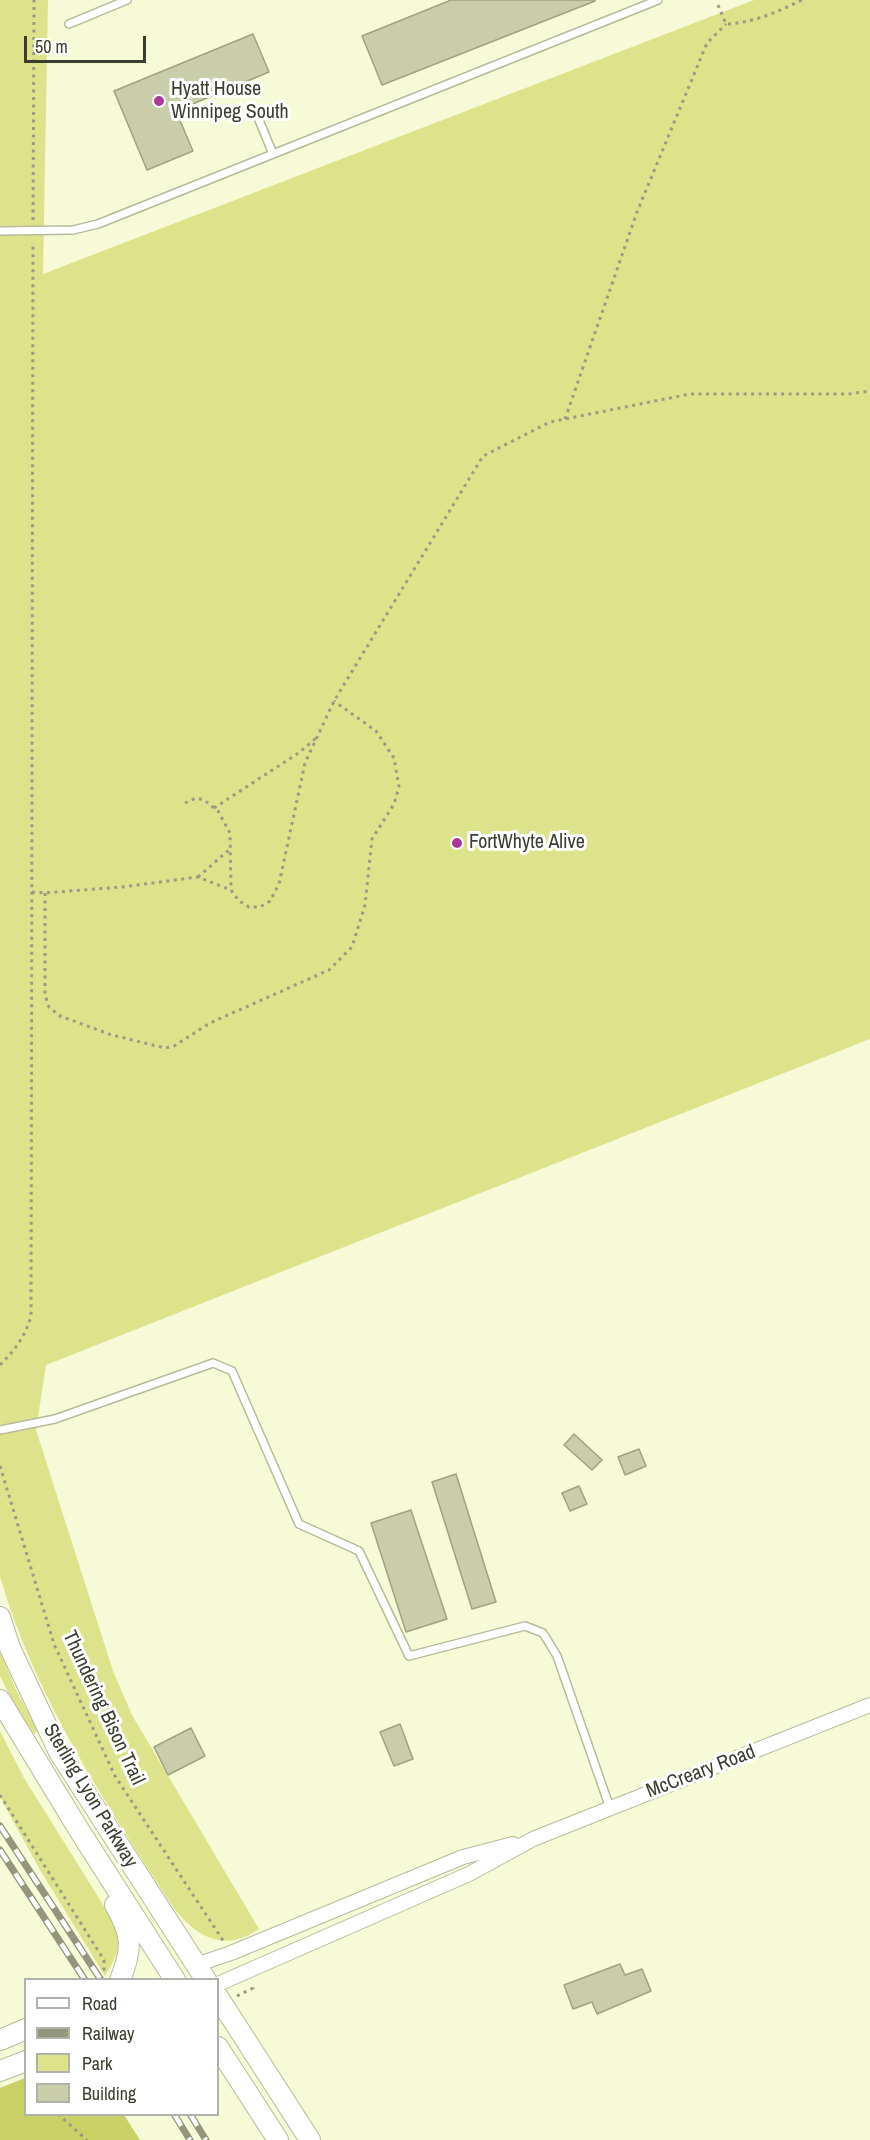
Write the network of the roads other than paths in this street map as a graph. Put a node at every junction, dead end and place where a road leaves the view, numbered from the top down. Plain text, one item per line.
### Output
1 (127, 0) edge
2 (658, 0) edge
3 (69, 24) dead end
4 (254, 108) dead end
5 (273, 154) junction
6 (0, 231) edge
7 (0, 1430) edge
8 (0, 1617) edge
9 (0, 1700) edge
10 (870, 1705) edge
11 (610, 1808) junction
12 (79, 1830) junction
13 (533, 1839) junction
14 (201, 1972) edge
15 (121, 1978) edge
16 (167, 1978) edge
17 (219, 1984) edge
18 (219, 1999) edge
19 (24, 2031) edge
20 (0, 2040) edge
21 (219, 2049) edge
22 (24, 2062) edge
23 (0, 2071) edge
24 (278, 2140) edge
25 (309, 2140) edge

1 - 3 lane
2 - 5 lane
4 - 5 lane
5 - 6 lane
7 - 11 lane
8 - 14 main road, Sterling Lyon Parkway
9 - 12 main road, Sterling Lyon Parkway
10 - 11 street, McCreary Road
11 - 13 street, McCreary Road
12 - 15 main road
12 - 16 main road, Sterling Lyon Parkway
13 - 14 street, McCreary Road
13 - 17 street, McCreary Road
14 - 16 main road
18 - 25 main road
19 - 20 main road
21 - 24 main road
22 - 23 main road

